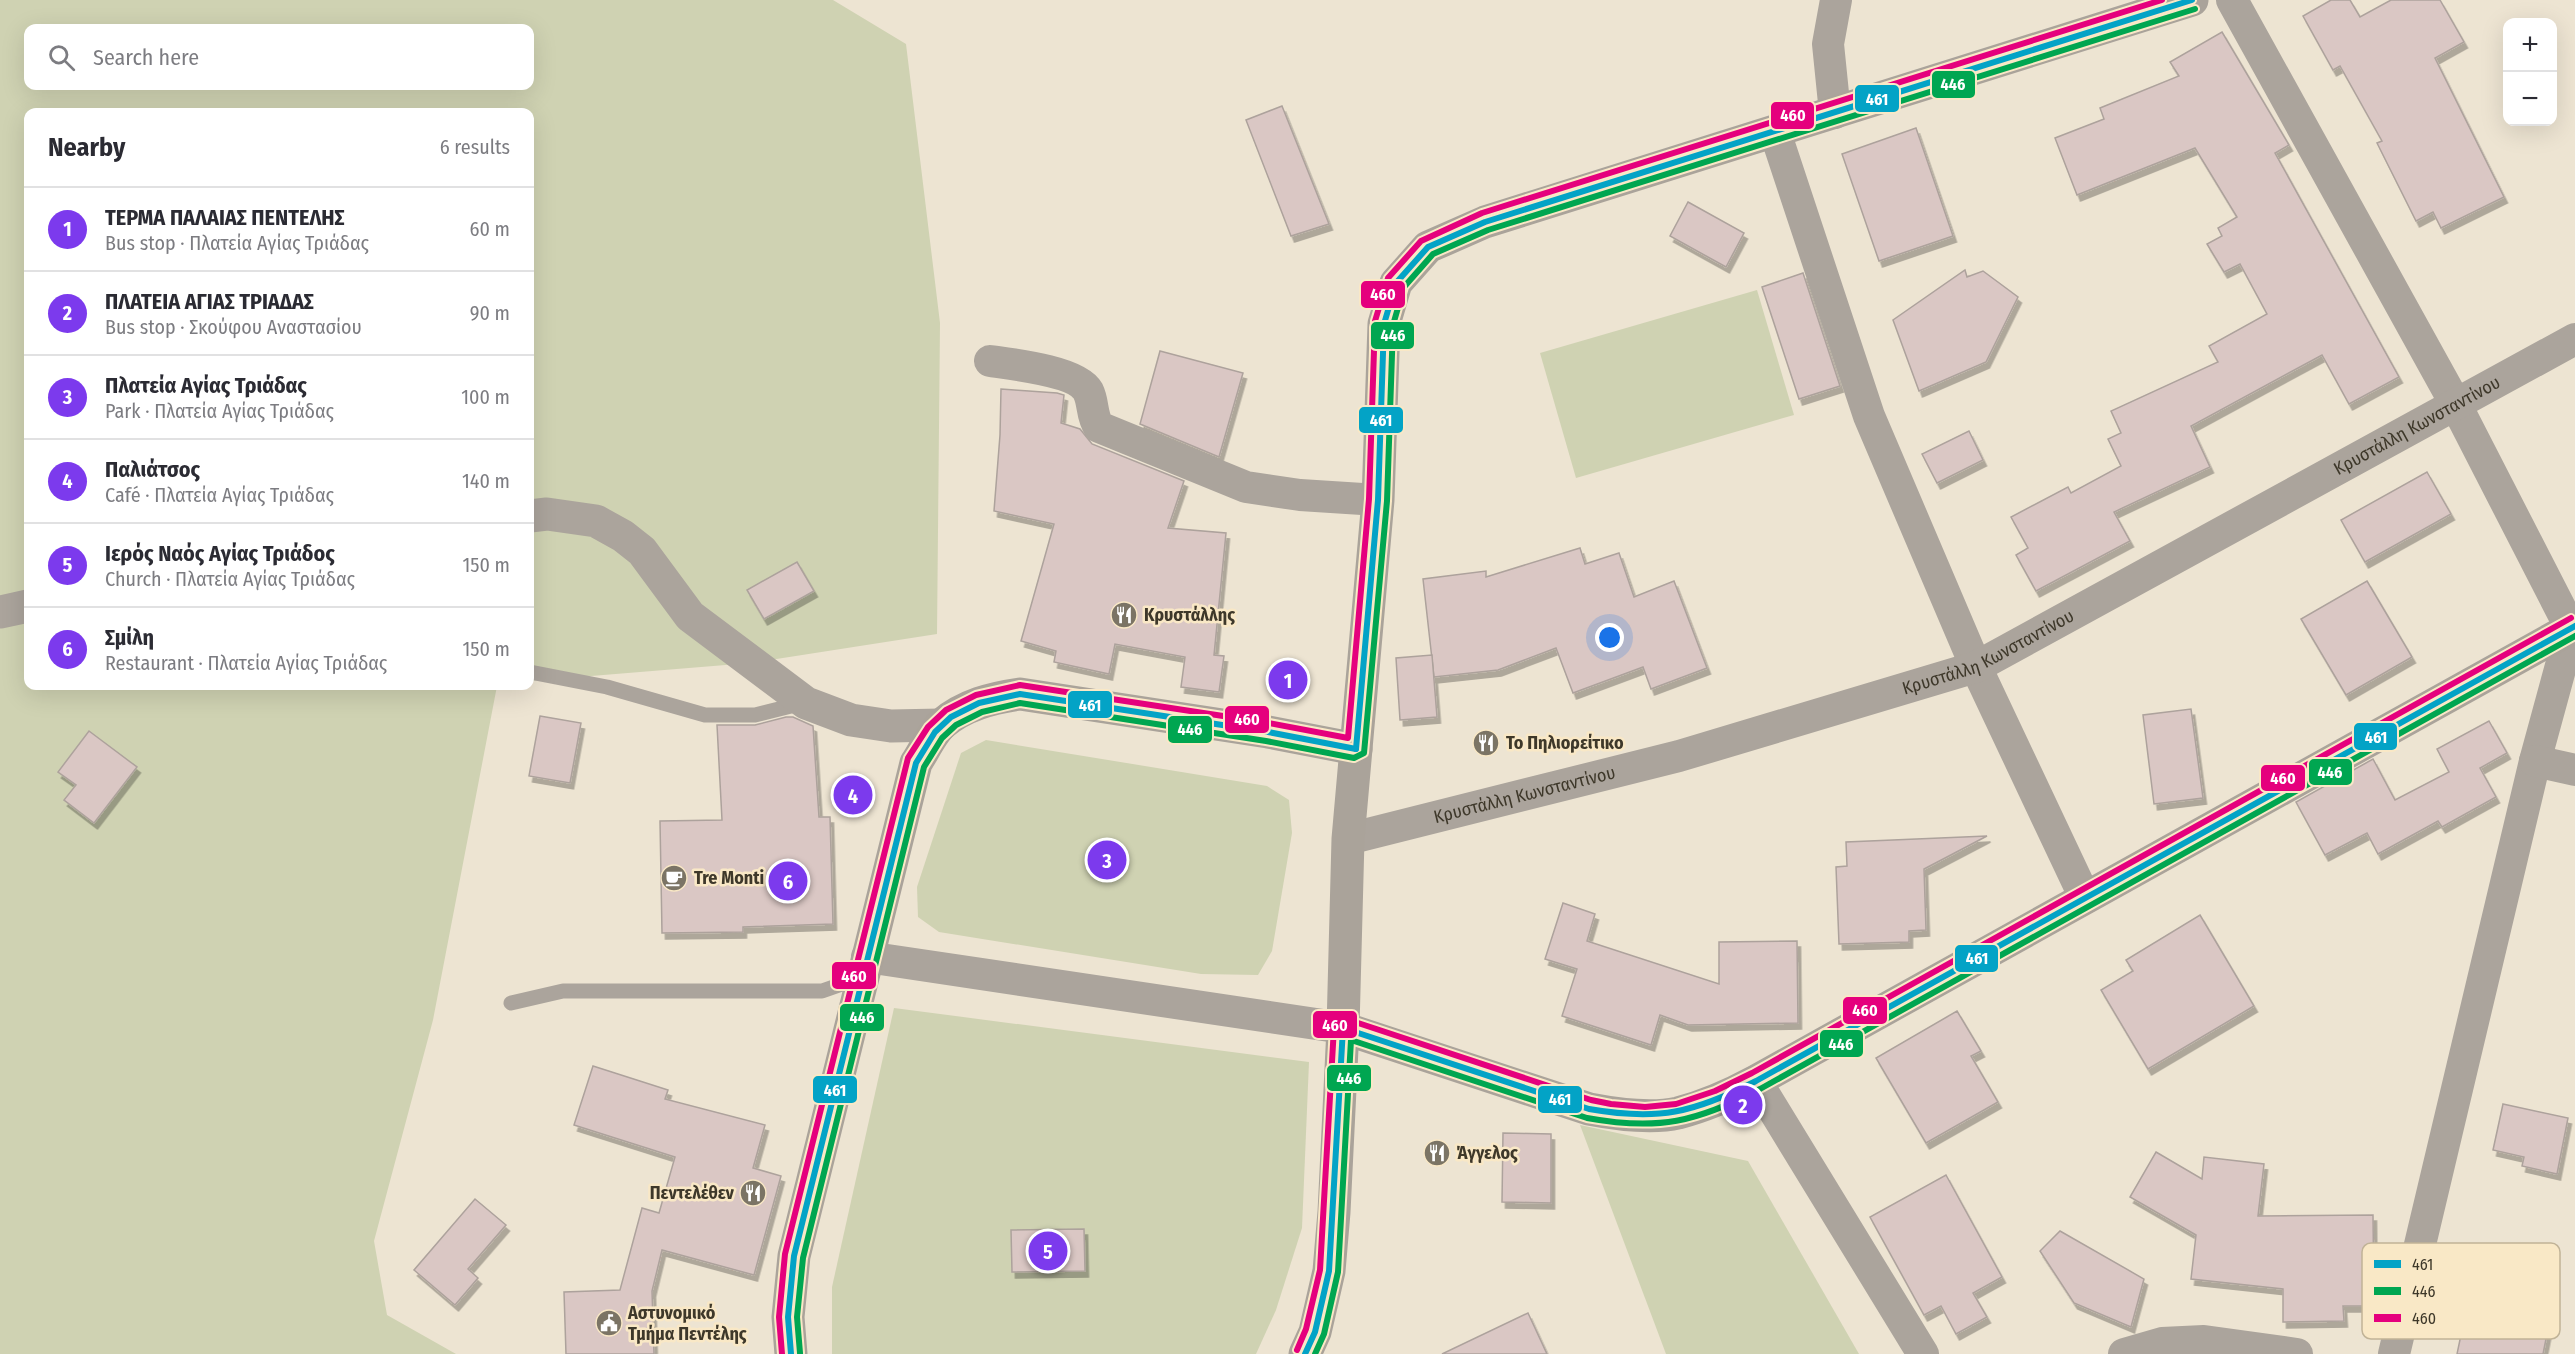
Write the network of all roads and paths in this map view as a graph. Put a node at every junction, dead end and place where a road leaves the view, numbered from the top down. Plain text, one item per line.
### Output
1 (1836, 0) edge
2 (2192, 0) edge
3 (2232, 0) edge
4 (1835, 113) junction
5 (1775, 132) junction
6 (2575, 339) edge
7 (990, 361) dead end
8 (2455, 403) junction
9 (1378, 500) junction
10 (534, 516) edge
11 (24, 607) edge
12 (0, 612) edge
13 (2573, 628) edge
14 (1976, 667) junction
15 (534, 673) edge
16 (806, 703) junction
17 (941, 725) junction
18 (1356, 749) junction
19 (2535, 761) junction
20 (2575, 770) edge
21 (1348, 839) junction
22 (2085, 898) junction
23 (865, 967) junction
24 (511, 1003) dead end
25 (1343, 1029) junction
26 (1756, 1081) junction
27 (2420, 1243) edge
28 (2398, 1339) edge
29 (791, 1354) edge
30 (1305, 1354) edge
31 (1923, 1354) edge
32 (2124, 1354) edge
33 (2297, 1354) edge
34 (2394, 1354) edge

1 - 4 street
2 - 4 main road
3 - 8 street
4 - 5 main road
5 - 9 main road
5 - 14 street
6 - 8 street, Κρυστάλλη Κωνσταντίνου
7 - 9 street
8 - 13 street
8 - 14 street, Κρυστάλλη Κωνσταντίνου
9 - 18 main road
10 - 16 street
11 - 12 street
13 - 19 street
13 - 22 main road
14 - 21 street, Κρυστάλλη Κωνσταντίνου
14 - 22 street
15 - 16 lane
16 - 17 street
17 - 18 main road
17 - 23 main road
18 - 21 main road
19 - 20 street
19 - 27 street
21 - 25 main road
22 - 26 main road
23 - 24 lane
23 - 25 street
23 - 29 main road
25 - 26 main road
25 - 30 main road
26 - 31 street
28 - 34 street
32 - 33 street

